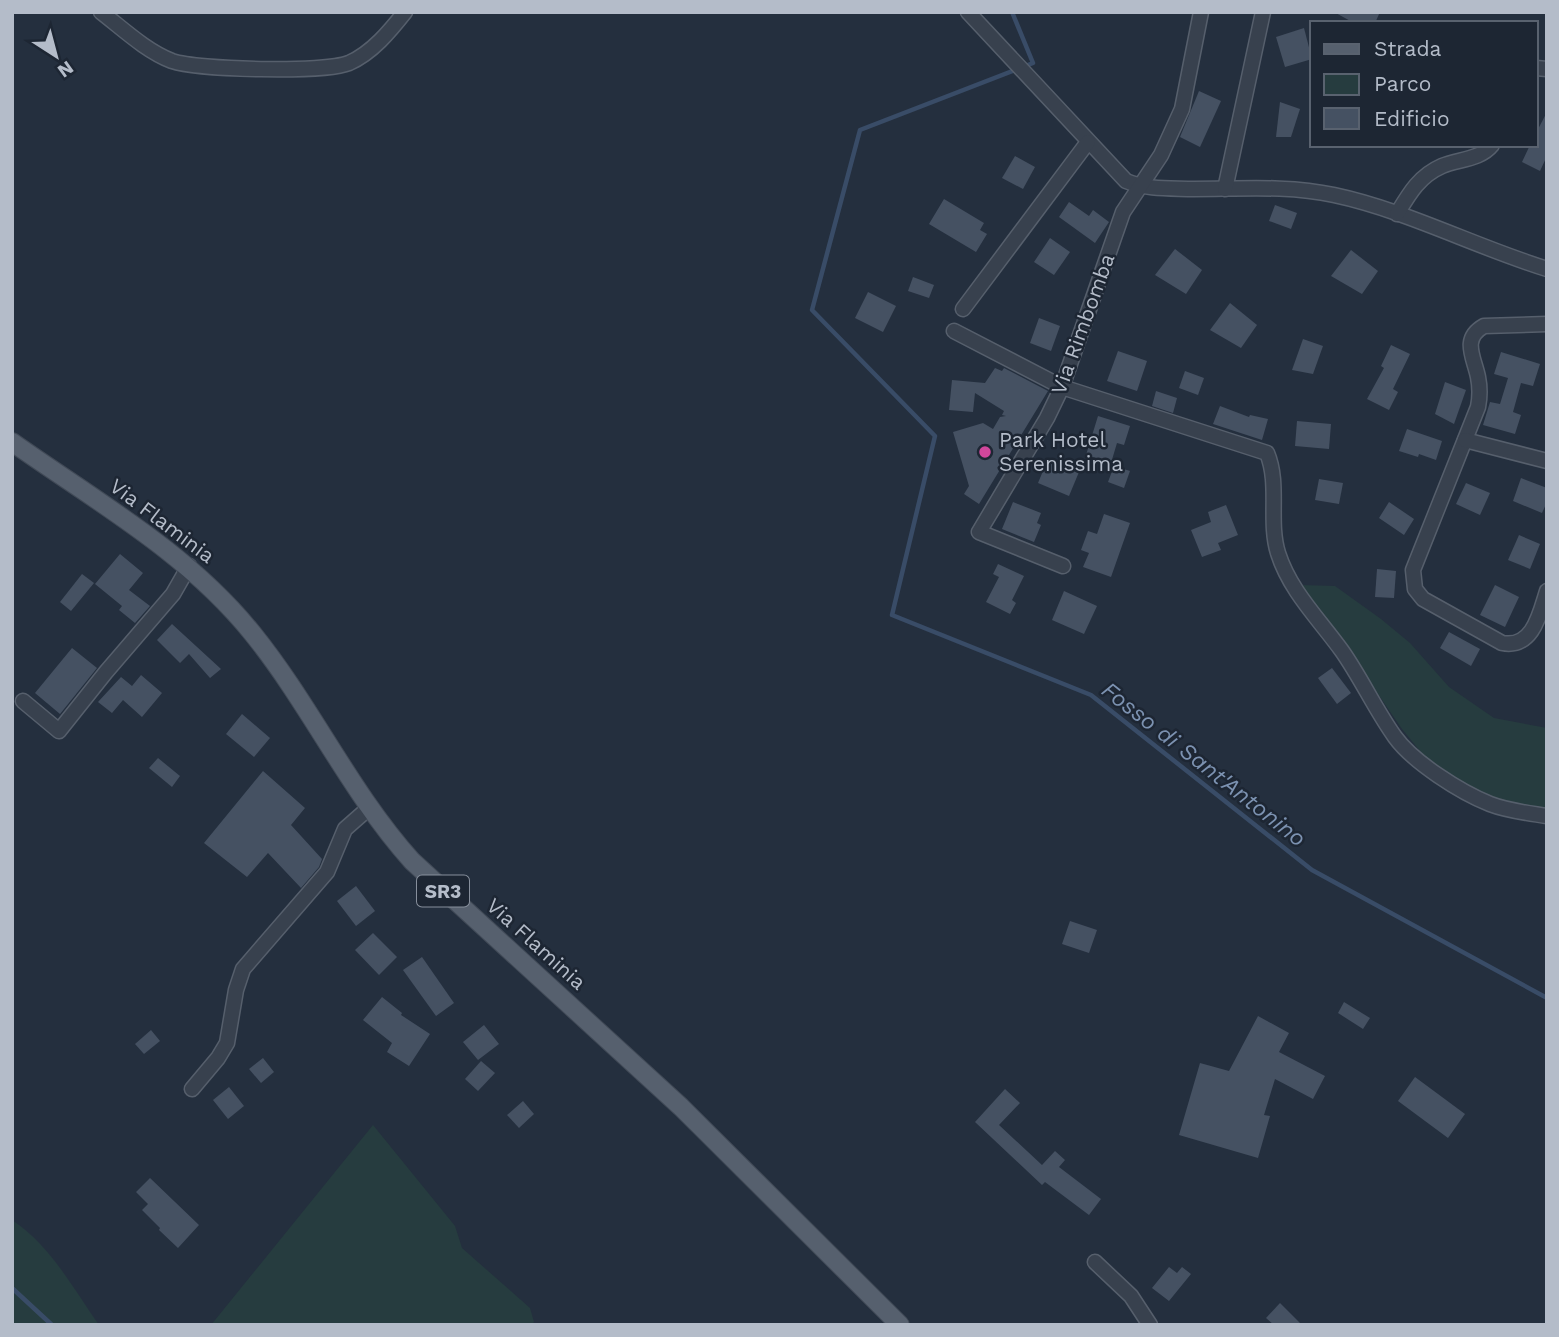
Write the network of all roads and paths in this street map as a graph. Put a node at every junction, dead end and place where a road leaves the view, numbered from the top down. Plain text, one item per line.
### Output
1 (101, 12) edge
2 (405, 12) edge
3 (1201, 12) edge
4 (1263, 12) edge
5 (969, 13) edge
6 (1088, 142) junction
7 (1490, 147) edge
8 (1140, 187) junction
9 (1225, 189) junction
10 (1397, 214) junction
11 (1547, 269) edge
12 (963, 309) dead end
13 (1547, 324) edge
14 (954, 331) dead end
15 (1062, 387) junction
16 (1465, 440) junction
17 (12, 442) edge
18 (1547, 461) edge
19 (189, 566) junction
20 (1063, 566) dead end
21 (1547, 591) edge
22 (23, 701) dead end
23 (370, 807) junction
24 (1547, 816) edge
25 (192, 1088) dead end
26 (1095, 1262) dead end
27 (900, 1325) edge
28 (1150, 1325) edge

1 - 2 street
3 - 8 street, Via Rimbomba
4 - 9 street
5 - 6 street
6 - 8 street
6 - 12 street
7 - 10 street
8 - 9 street
8 - 15 street, Via Rimbomba
9 - 10 street
10 - 11 street
13 - 16 street
14 - 15 street
15 - 20 street, Via Rimbomba
15 - 24 street
16 - 18 street
16 - 21 street
17 - 19 main road, Via Flaminia / SR3
19 - 22 street
19 - 23 main road, Via Flaminia / SR3
23 - 25 street
23 - 27 main road, Via Flaminia / SR3
26 - 28 street

